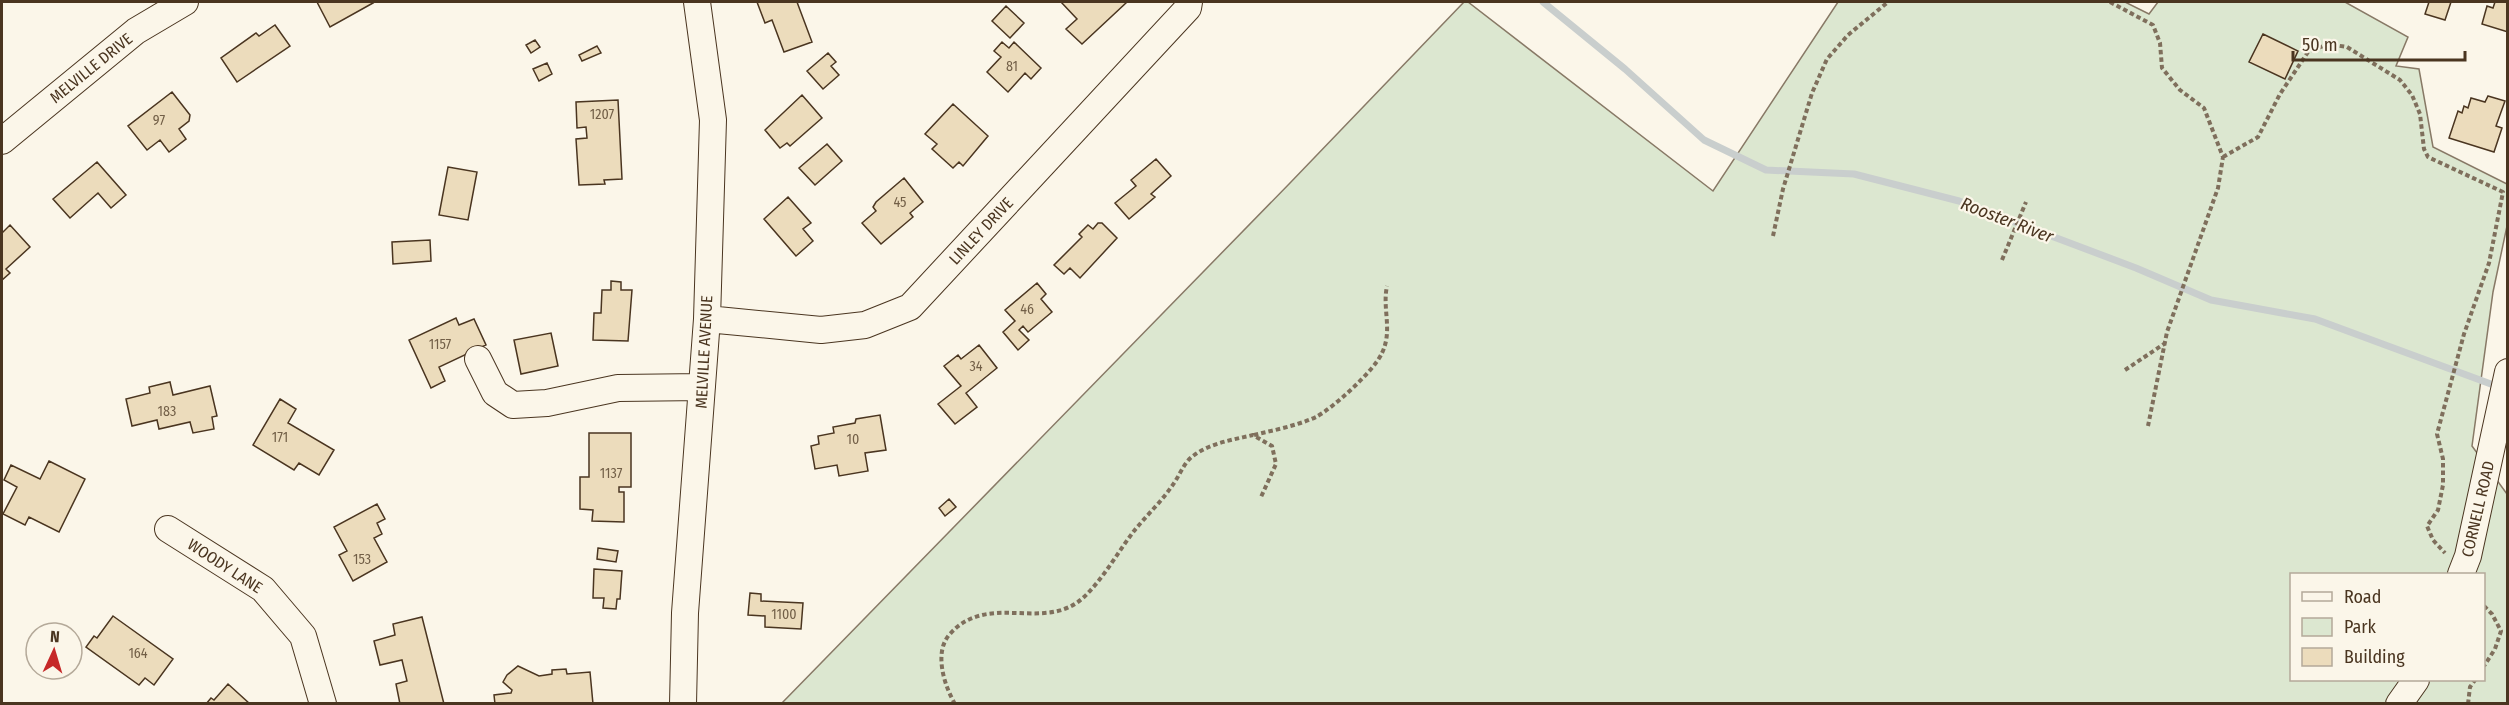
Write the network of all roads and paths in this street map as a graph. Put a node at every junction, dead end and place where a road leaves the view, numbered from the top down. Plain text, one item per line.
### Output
1 (185, 2) edge
2 (697, 2) edge
3 (1189, 2) edge
4 (1888, 2) edge
5 (2110, 2) edge
6 (2, 141) edge
7 (2223, 157) junction
8 (2026, 202) dead end
9 (1773, 236) dead end
10 (2002, 260) dead end
11 (1387, 286) dead end
12 (707, 319) junction
13 (2165, 343) junction
14 (478, 359) dead end
15 (2124, 370) dead end
16 (2508, 372) edge
17 (702, 387) junction
18 (2148, 426) dead end
19 (1253, 435) junction
20 (2488, 460) junction
21 (2508, 480) edge
22 (1261, 497) dead end
23 (168, 530) dead end
24 (2442, 551) dead end
25 (2462, 573) edge
26 (2485, 607) edge
27 (2485, 664) edge
28 (2415, 681) edge
29 (2474, 681) edge
30 (323, 704) edge
31 (682, 704) edge
32 (955, 704) edge
33 (2399, 704) edge
34 (2468, 704) edge

1 - 6 street, MELVILLE DRIVE
2 - 12 street, MELVILLE AVENUE
3 - 12 street, LINLEY DRIVE
4 - 9 path
5 - 7 path
7 - 13 path
7 - 24 path
8 - 10 path
11 - 19 path
12 - 17 street, MELVILLE AVENUE
13 - 15 path
13 - 18 path
14 - 17 street
16 - 20 street, CORNELL ROAD
17 - 31 street, MELVILLE AVENUE
19 - 22 path
19 - 32 path
20 - 21 street
20 - 25 street, CORNELL ROAD
23 - 30 street, WOODY LANE
26 - 27 path
28 - 33 street
29 - 34 path

